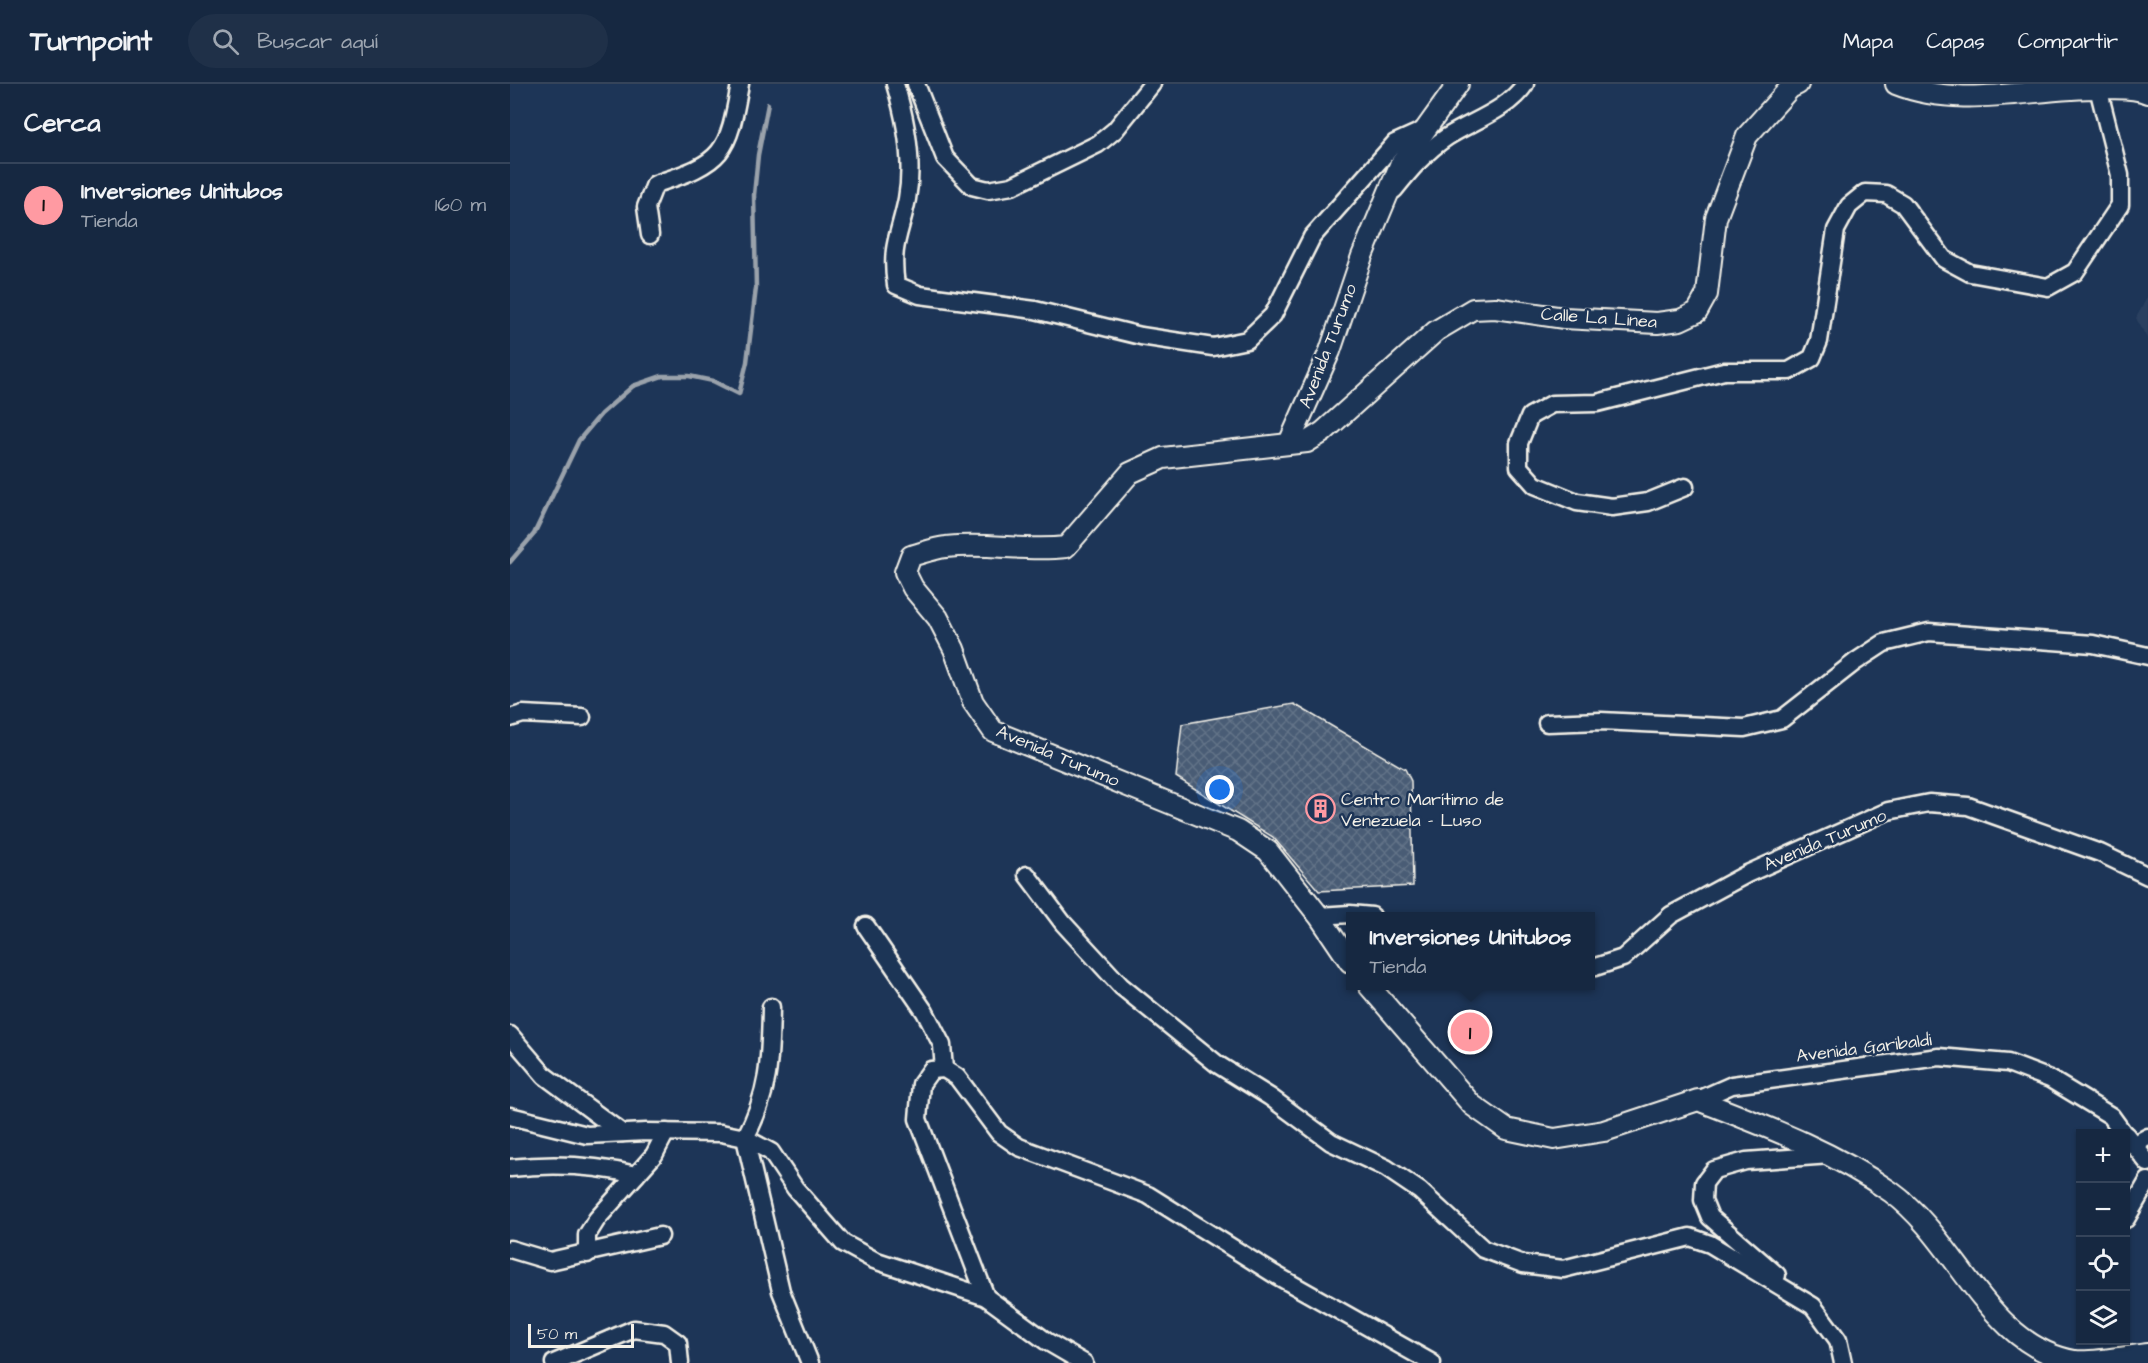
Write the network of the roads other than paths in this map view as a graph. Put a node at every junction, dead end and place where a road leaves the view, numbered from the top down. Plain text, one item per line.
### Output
1 (740, 84) edge
2 (895, 84) edge
3 (916, 84) edge
4 (1152, 84) edge
5 (1458, 84) edge
6 (1525, 84) edge
7 (1798, 84) edge
8 (1896, 84) edge
9 (2031, 88) edge
10 (2097, 88) junction
11 (2148, 93) edge
12 (1426, 129) junction
13 (1382, 204) junction
14 (650, 235) dead end
15 (1289, 443) junction
16 (1685, 487) dead end
17 (2148, 656) edge
18 (582, 717) dead end
19 (510, 718) edge
20 (1547, 723) dead end
21 (1027, 875) dead end
22 (2148, 876) edge
23 (1346, 914) edge
24 (1319, 916) junction
25 (867, 926) dead end
26 (1346, 956) edge
27 (1595, 967) edge
28 (1372, 990) edge
29 (771, 1007) dead end
30 (510, 1035) edge
31 (944, 1069) junction
32 (1698, 1100) junction
33 (510, 1116) edge
34 (666, 1132) junction
35 (622, 1133) junction
36 (745, 1138) junction
37 (2133, 1138) edge
38 (1832, 1155) junction
39 (2148, 1163) edge
40 (510, 1168) edge
41 (636, 1174) junction
42 (2148, 1181) edge
43 (2130, 1212) edge
44 (660, 1236) dead end
45 (510, 1249) edge
46 (587, 1254) junction
47 (986, 1297) junction
48 (1813, 1306) junction
49 (2148, 1354) edge
50 (554, 1363) edge
51 (680, 1363) edge
52 (810, 1363) edge
53 (1084, 1363) edge
54 (1431, 1363) edge
55 (1843, 1363) edge

1 - 14 street
2 - 12 street
3 - 4 street
5 - 12 street, Avenida Turumo
6 - 13 street
7 - 15 street, Calle La Línea
8 - 9 street
9 - 10 street
10 - 11 street
10 - 16 street
12 - 13 street, Avenida Turumo
13 - 15 street, Avenida Turumo
15 - 24 street, Avenida Turumo
17 - 20 street
18 - 19 street
21 - 48 street
22 - 27 street, Avenida Turumo
23 - 24 street
24 - 26 street
25 - 31 street
28 - 32 street
29 - 36 street
30 - 35 street
31 - 47 street
31 - 54 street
32 - 37 street, Avenida Garibaldi
32 - 38 street
33 - 35 street
34 - 35 street
34 - 36 street
34 - 41 street
36 - 47 street
36 - 52 street
37 - 39 street, Avenida Garibaldi
38 - 48 street
38 - 49 street
40 - 41 street
41 - 46 street
42 - 43 street
44 - 46 street
45 - 46 street
47 - 53 street
48 - 55 street
50 - 51 street

